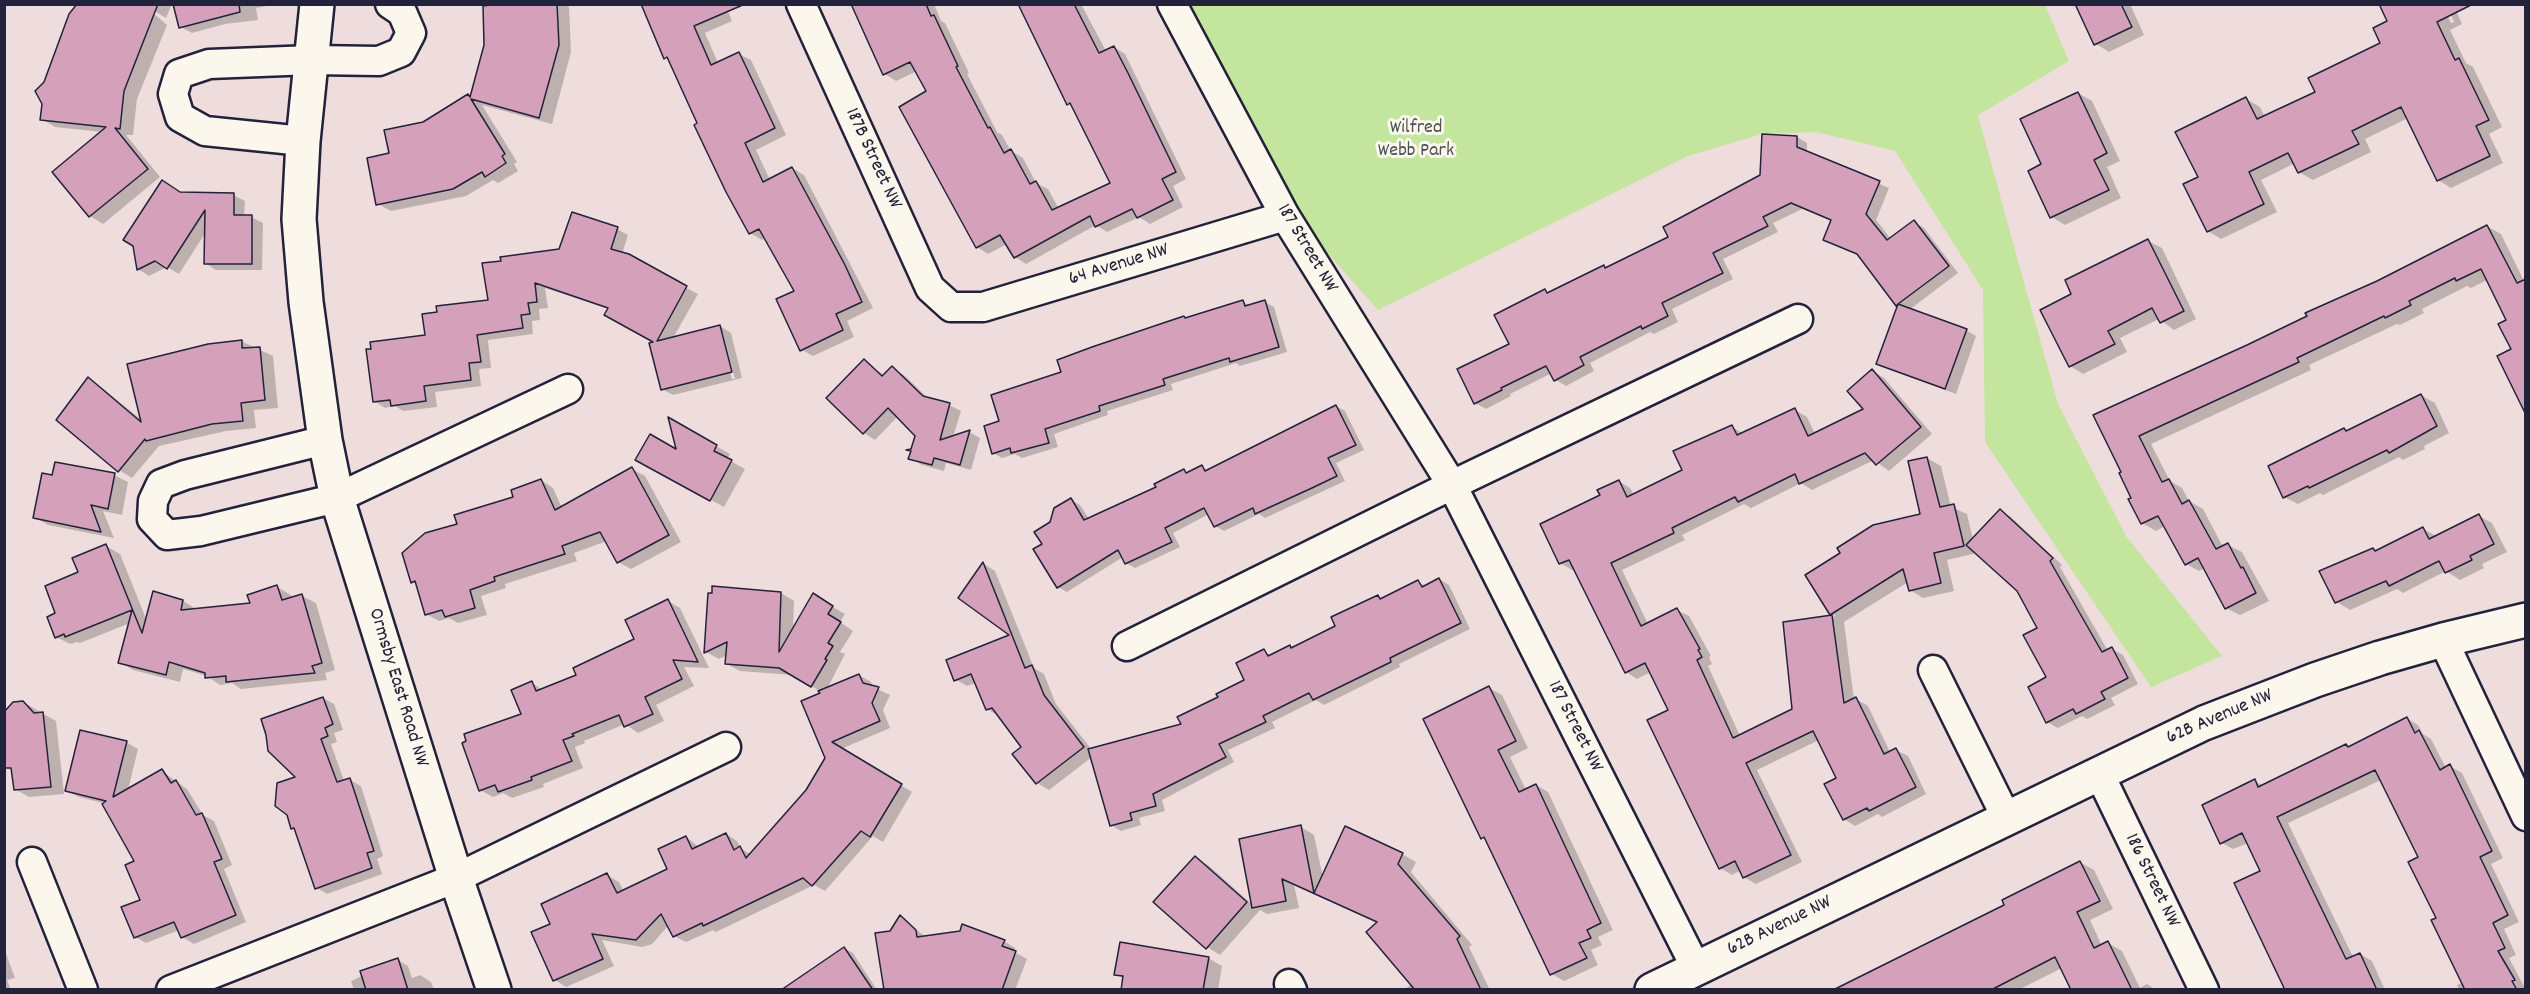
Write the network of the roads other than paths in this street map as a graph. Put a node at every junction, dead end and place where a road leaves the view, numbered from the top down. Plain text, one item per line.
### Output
1 (317, 4) edge
2 (390, 4) edge
3 (801, 4) edge
4 (1172, 4) edge
5 (312, 60) junction
6 (303, 141) junction
7 (1285, 216) junction
8 (951, 307) joint
9 (1798, 319) dead end
10 (567, 389) dead end
11 (325, 440) junction
12 (1452, 485) junction
13 (337, 498) junction
14 (2526, 620) edge
15 (2443, 640) junction
16 (1127, 646) dead end
17 (1933, 670) dead end
18 (726, 747) dead end
19 (2099, 773) junction
20 (2526, 816) edge
21 (2006, 817) junction
22 (32, 862) dead end
23 (456, 878) junction
24 (1696, 968) junction
25 (83, 990) edge
26 (171, 990) edge
27 (494, 990) edge
28 (1652, 990) edge
29 (2204, 990) edge

1 - 5 street, Ormsby East Road NW
2 - 5 street
3 - 8 street, 187B Street NW
4 - 7 street, 187 Street NW
5 - 6 street, Ormsby East Road NW
5 - 6 street
6 - 11 street, Ormsby East Road NW
7 - 8 street, 64 Avenue NW
7 - 12 street, 187 Street NW
9 - 12 street
10 - 13 street
11 - 13 street, Ormsby East Road NW
11 - 13 street
12 - 16 street
12 - 24 street, 187 Street NW
13 - 23 street, Ormsby East Road NW
14 - 15 street, 62B Avenue NW
15 - 19 street, 62B Avenue NW
15 - 20 street
17 - 21 street
18 - 23 street
19 - 21 street, 62B Avenue NW
19 - 29 street, 186 Street NW
21 - 24 street, 62B Avenue NW
22 - 25 street
23 - 26 street
23 - 27 street, Ormsby East Road NW
24 - 28 street, 62B Avenue NW

